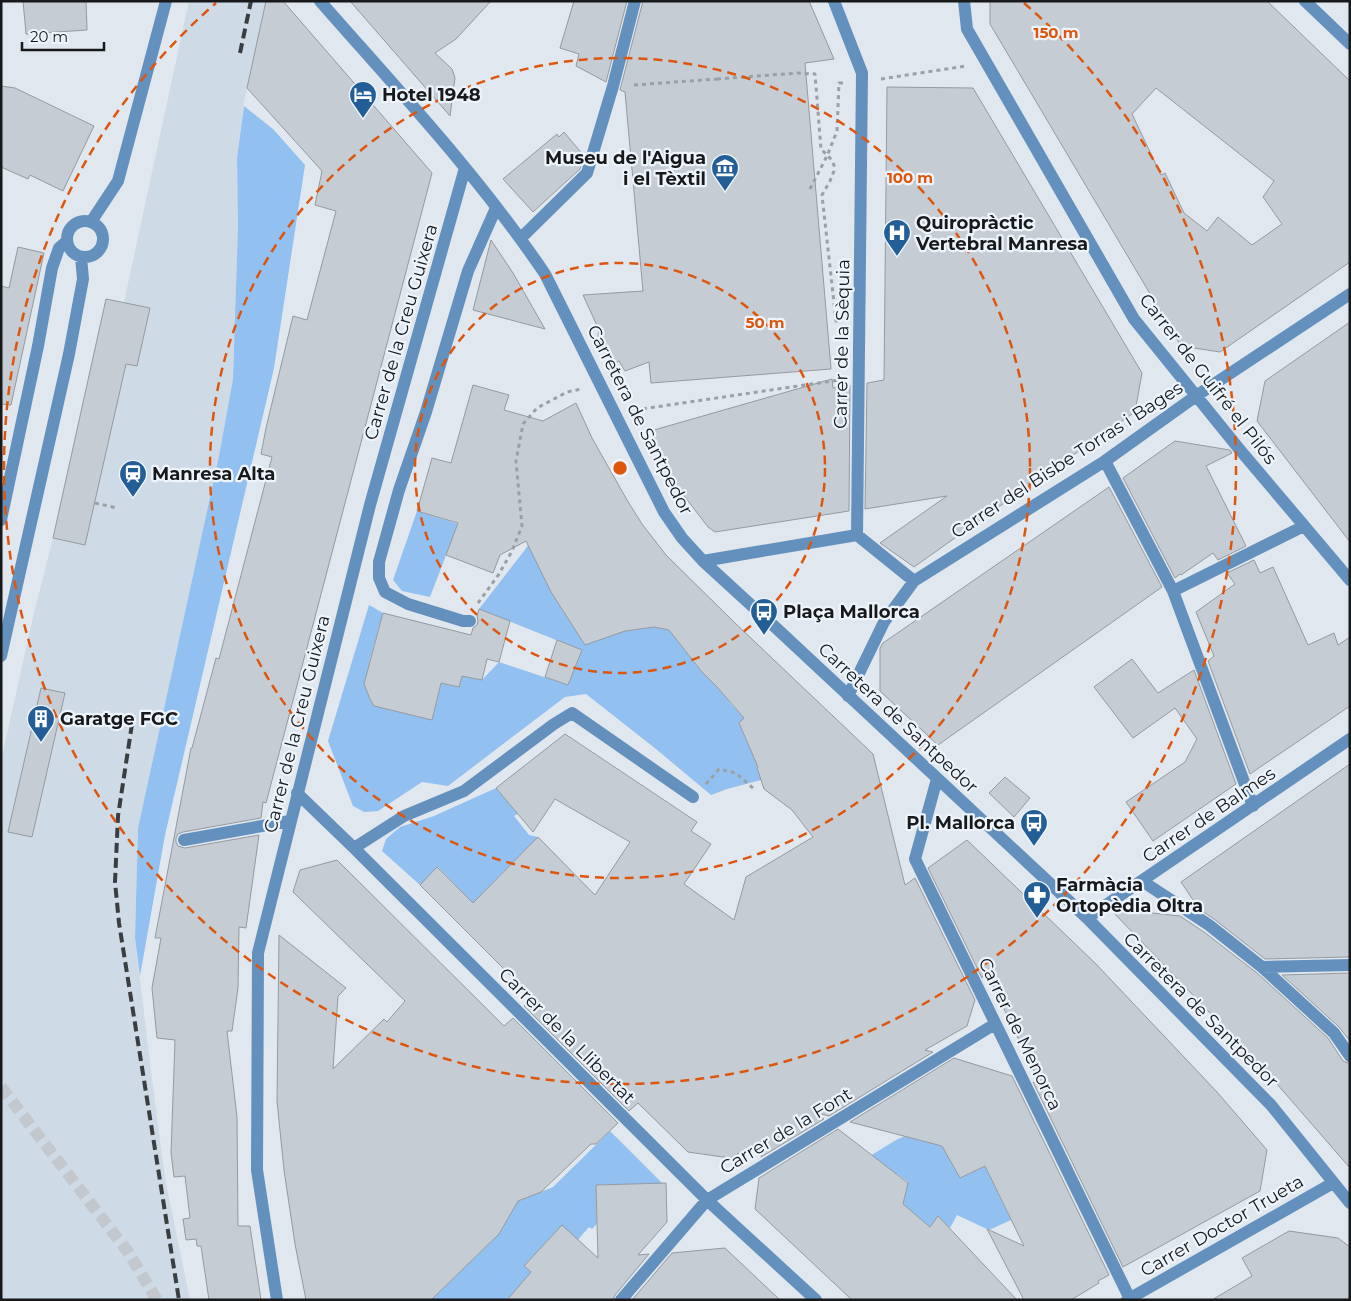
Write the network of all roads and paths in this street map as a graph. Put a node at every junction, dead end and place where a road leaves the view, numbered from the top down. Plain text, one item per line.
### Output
1 (166, 1) edge
2 (320, 1) edge
3 (635, 1) edge
4 (834, 1) edge
5 (964, 1) edge
6 (1305, 1) edge
7 (1350, 44) edge
8 (987, 63) junction
9 (862, 82) junction
10 (613, 86) junction
11 (837, 131) dead end
12 (827, 156) junction
13 (465, 168) junction
14 (810, 189) dead end
15 (496, 208) junction
16 (90, 222) junction
17 (521, 238) junction
18 (67, 241) junction
19 (81, 257) junction
20 (1350, 294) edge
21 (842, 321) dead end
22 (843, 380) dead end
23 (601, 384) junction
24 (1196, 396) junction
25 (632, 410) dead end
26 (1105, 461) junction
27 (95, 503) dead end
28 (117, 508) dead end
29 (1, 520) edge
30 (1304, 526) junction
31 (858, 535) junction
32 (703, 561) junction
33 (1350, 580) edge
34 (914, 581) junction
35 (1174, 591) junction
36 (466, 621) joint
37 (1, 656) edge
38 (848, 696) junction
39 (1350, 739) edge
40 (937, 779) junction
41 (754, 789) dead end
42 (297, 793) junction
43 (693, 797) joint
44 (1253, 806) junction
45 (290, 822) junction
46 (184, 840) dead end
47 (354, 848) junction
48 (1142, 881) junction
49 (1087, 918) junction
50 (1350, 965) edge
51 (1262, 967) junction
52 (995, 1024) junction
53 (1350, 1056) edge
54 (1333, 1183) junction
55 (707, 1200) junction
56 (1350, 1203) edge
57 (1128, 1299) edge
58 (277, 1300) edge
59 (621, 1300) edge
60 (816, 1300) edge

1 - 16 street
2 - 13 street, Carretera de Santpedor
3 - 10 street
4 - 9 street, Carrer de la Sèquia
5 - 8 street, Carrer de Guifré el Pilós
6 - 7 street
8 - 9 path
8 - 24 street, Carrer de Guifré el Pilós
9 - 31 street, Carrer de la Sèquia
10 - 12 path
10 - 17 street
11 - 12 path
12 - 14 path
12 - 21 path
13 - 15 street, Carretera de Santpedor
13 - 42 street, Carrer de la Creu Guixera
15 - 17 street, Carretera de Santpedor
15 - 36 street
16 - 18 street
16 - 19 street
17 - 23 street, Carretera de Santpedor
18 - 19 street
18 - 29 street
19 - 37 street
20 - 24 street, Carrer del Bisbe Torras i Bages
22 - 25 path
23 - 32 street, Carretera de Santpedor
23 - 36 path
24 - 26 street, Carrer del Bisbe Torras i Bages
24 - 30 street, Carrer de Guifré el Pilós
26 - 34 street, Carrer del Bisbe Torras i Bages
26 - 35 street
27 - 28 path
30 - 33 street, Carrer de Guifré el Pilós
30 - 35 street
31 - 32 street
31 - 34 street
32 - 38 street, Carretera de Santpedor
34 - 38 street, Carrer del Bisbe Torras i Bages
35 - 44 street
38 - 40 street, Carretera de Santpedor
39 - 44 street, Carrer de Balmes
40 - 49 street, Carretera de Santpedor
40 - 52 street, Carrer de Menorca
41 - 43 path
42 - 45 street, Carrer de la Creu Guixera
42 - 47 street, Carrer de la Llibertat
43 - 47 street
44 - 48 street, Carrer de Balmes
45 - 46 street
45 - 58 street, Carrer de la Creu Guixera
47 - 55 street, Carrer de la Llibertat
48 - 49 street, Carrer de Balmes
48 - 51 street
49 - 54 street, Carretera de Santpedor
50 - 51 street
51 - 53 street
52 - 55 street, Carrer de la Font
52 - 57 street, Carrer de Menorca
54 - 56 street, Carretera de Santpedor
54 - 57 street, Carrer Doctor Trueta
55 - 59 street, Carrer de la Font
55 - 60 street, Carrer de la Llibertat

